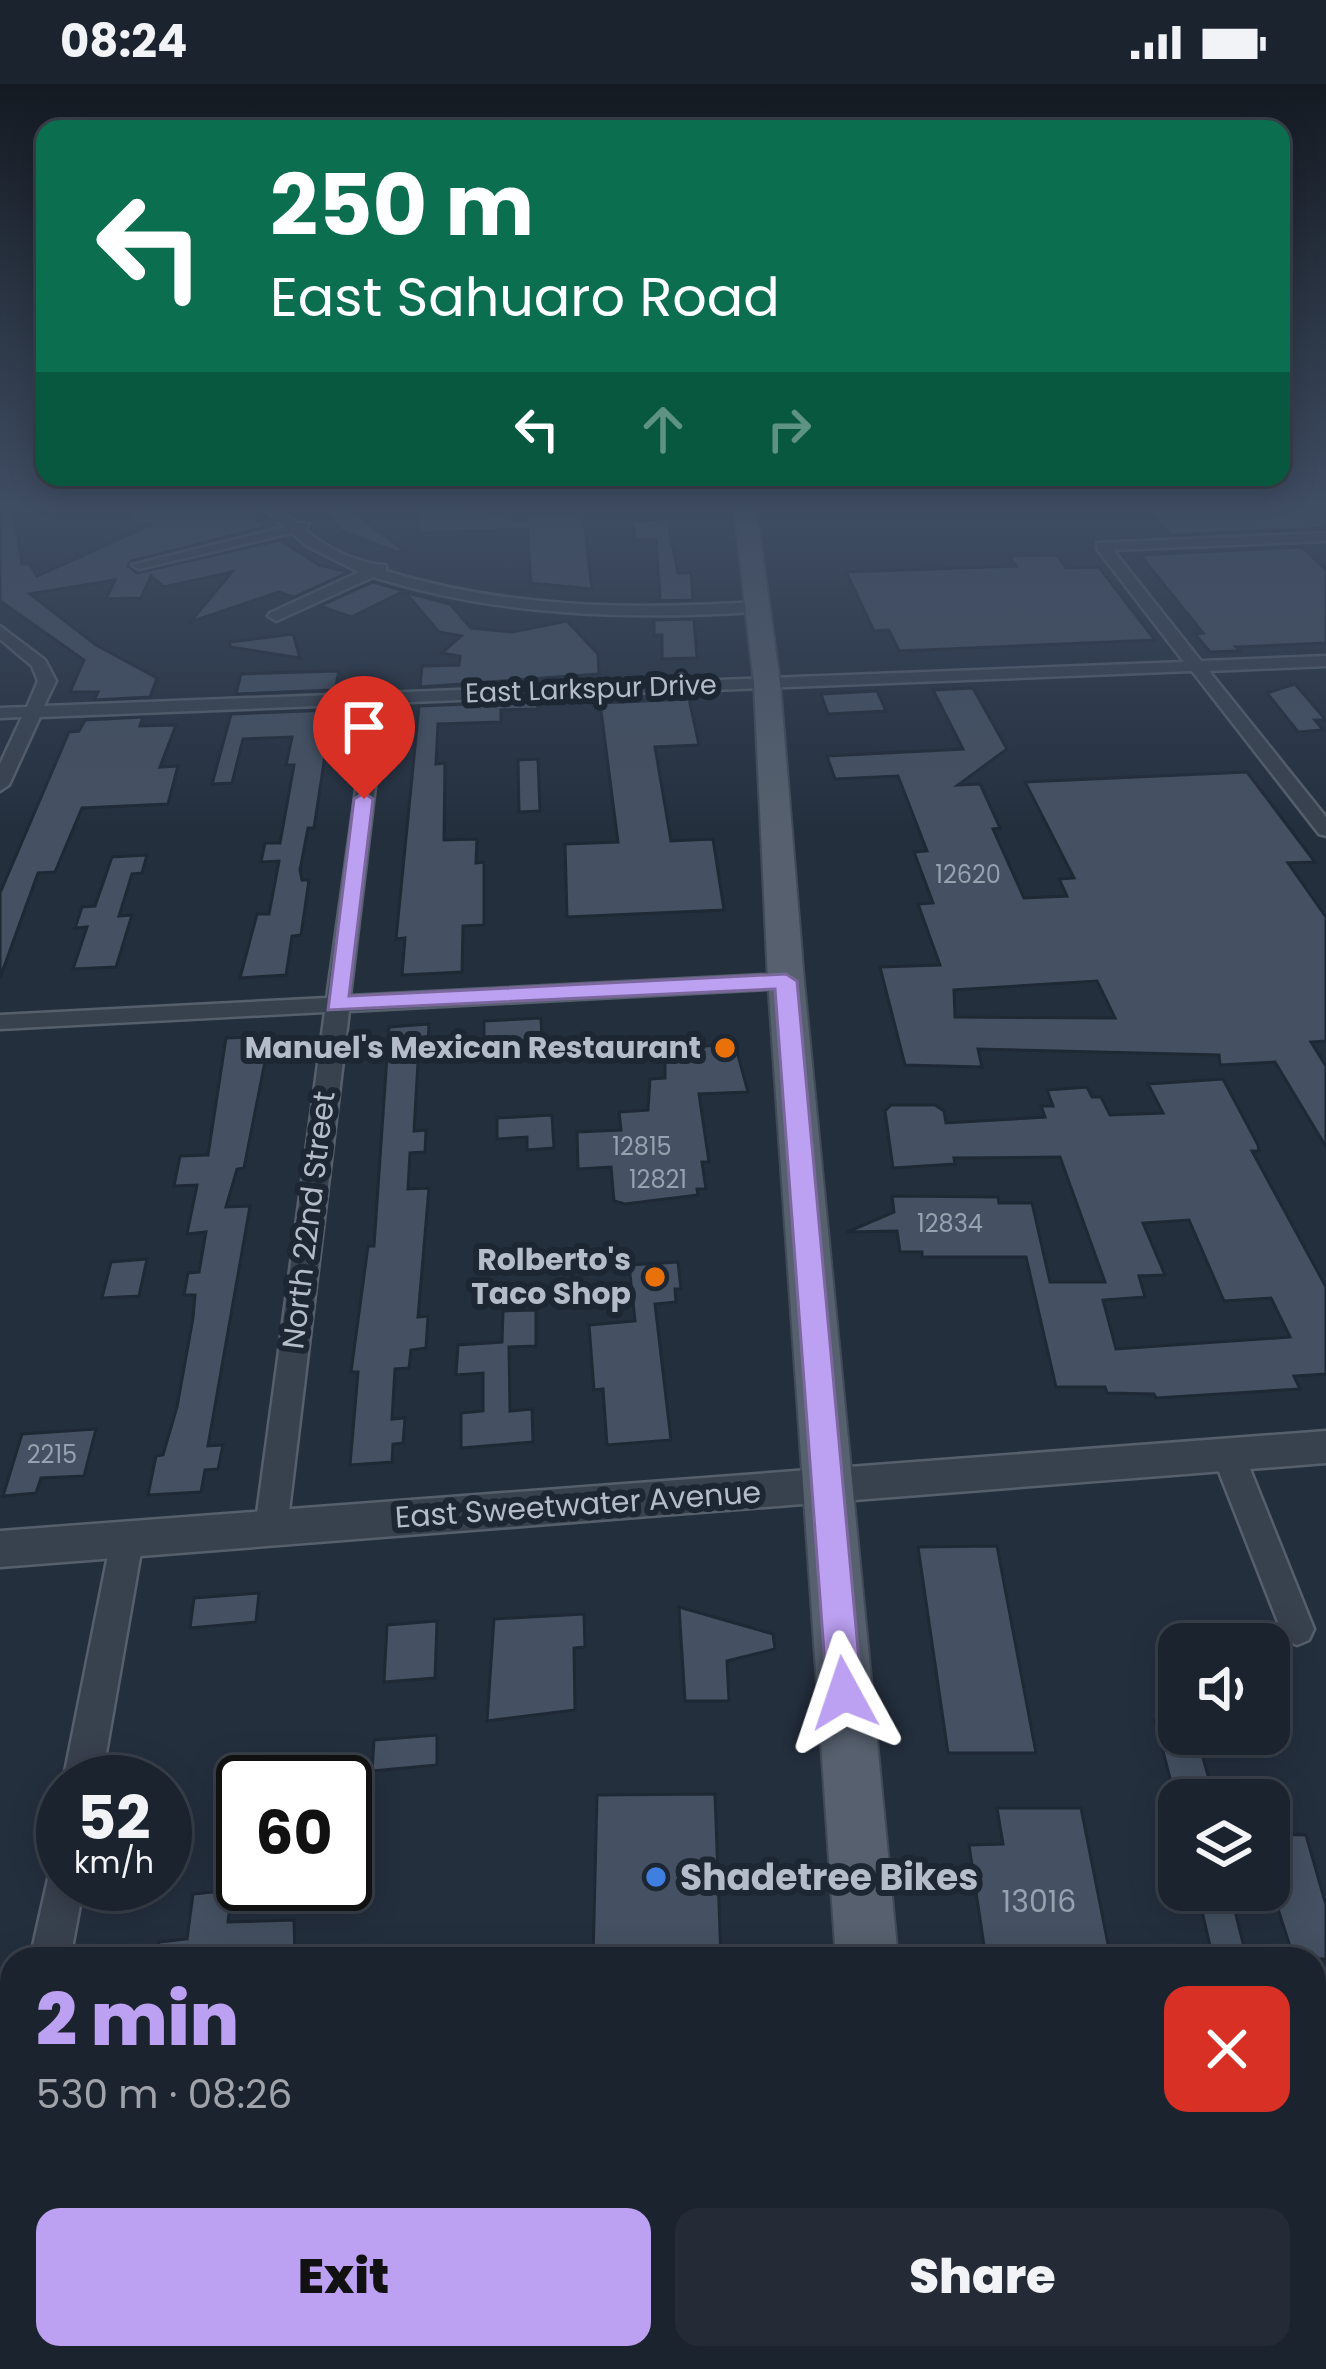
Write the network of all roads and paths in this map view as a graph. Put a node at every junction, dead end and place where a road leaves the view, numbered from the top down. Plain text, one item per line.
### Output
1 (281, 614) edge
2 (756, 614) edge
3 (1155, 614) edge
4 (276, 616) dead end
5 (0, 631) edge
6 (1326, 661) edge
7 (1196, 666) junction
8 (767, 683) junction
9 (377, 698) junction
10 (36, 711) junction
11 (0, 712) edge
12 (0, 785) edge
13 (1326, 830) edge
14 (786, 981) junction
15 (336, 1004) junction
16 (0, 1022) edge
17 (1326, 1447) edge
18 (1228, 1454) junction
19 (826, 1487) junction
20 (271, 1528) junction
21 (127, 1540) junction
22 (0, 1549) edge
23 (1298, 1629) dead end
24 (87, 1755) edge
25 (59, 1911) edge
26 (52, 1947) edge
27 (866, 1947) edge

1 - 4 street
2 - 8 main road
3 - 7 street
5 - 10 street
6 - 7 street, East Larkspur Drive
7 - 8 street, East Larkspur Drive
7 - 13 street
8 - 9 street, East Larkspur Drive
8 - 14 main road
9 - 10 street, East Larkspur Drive
9 - 15 street, North 22nd Street
10 - 11 street, East Larkspur Drive
10 - 12 street
14 - 15 street
14 - 19 main road
15 - 16 street
15 - 20 street, North 22nd Street
17 - 18 street, East Sweetwater Avenue
18 - 19 street, East Sweetwater Avenue
18 - 23 street
19 - 20 street, East Sweetwater Avenue
19 - 27 main road
20 - 21 street, East Sweetwater Avenue
21 - 22 street, East Sweetwater Avenue
21 - 24 street
25 - 26 street

